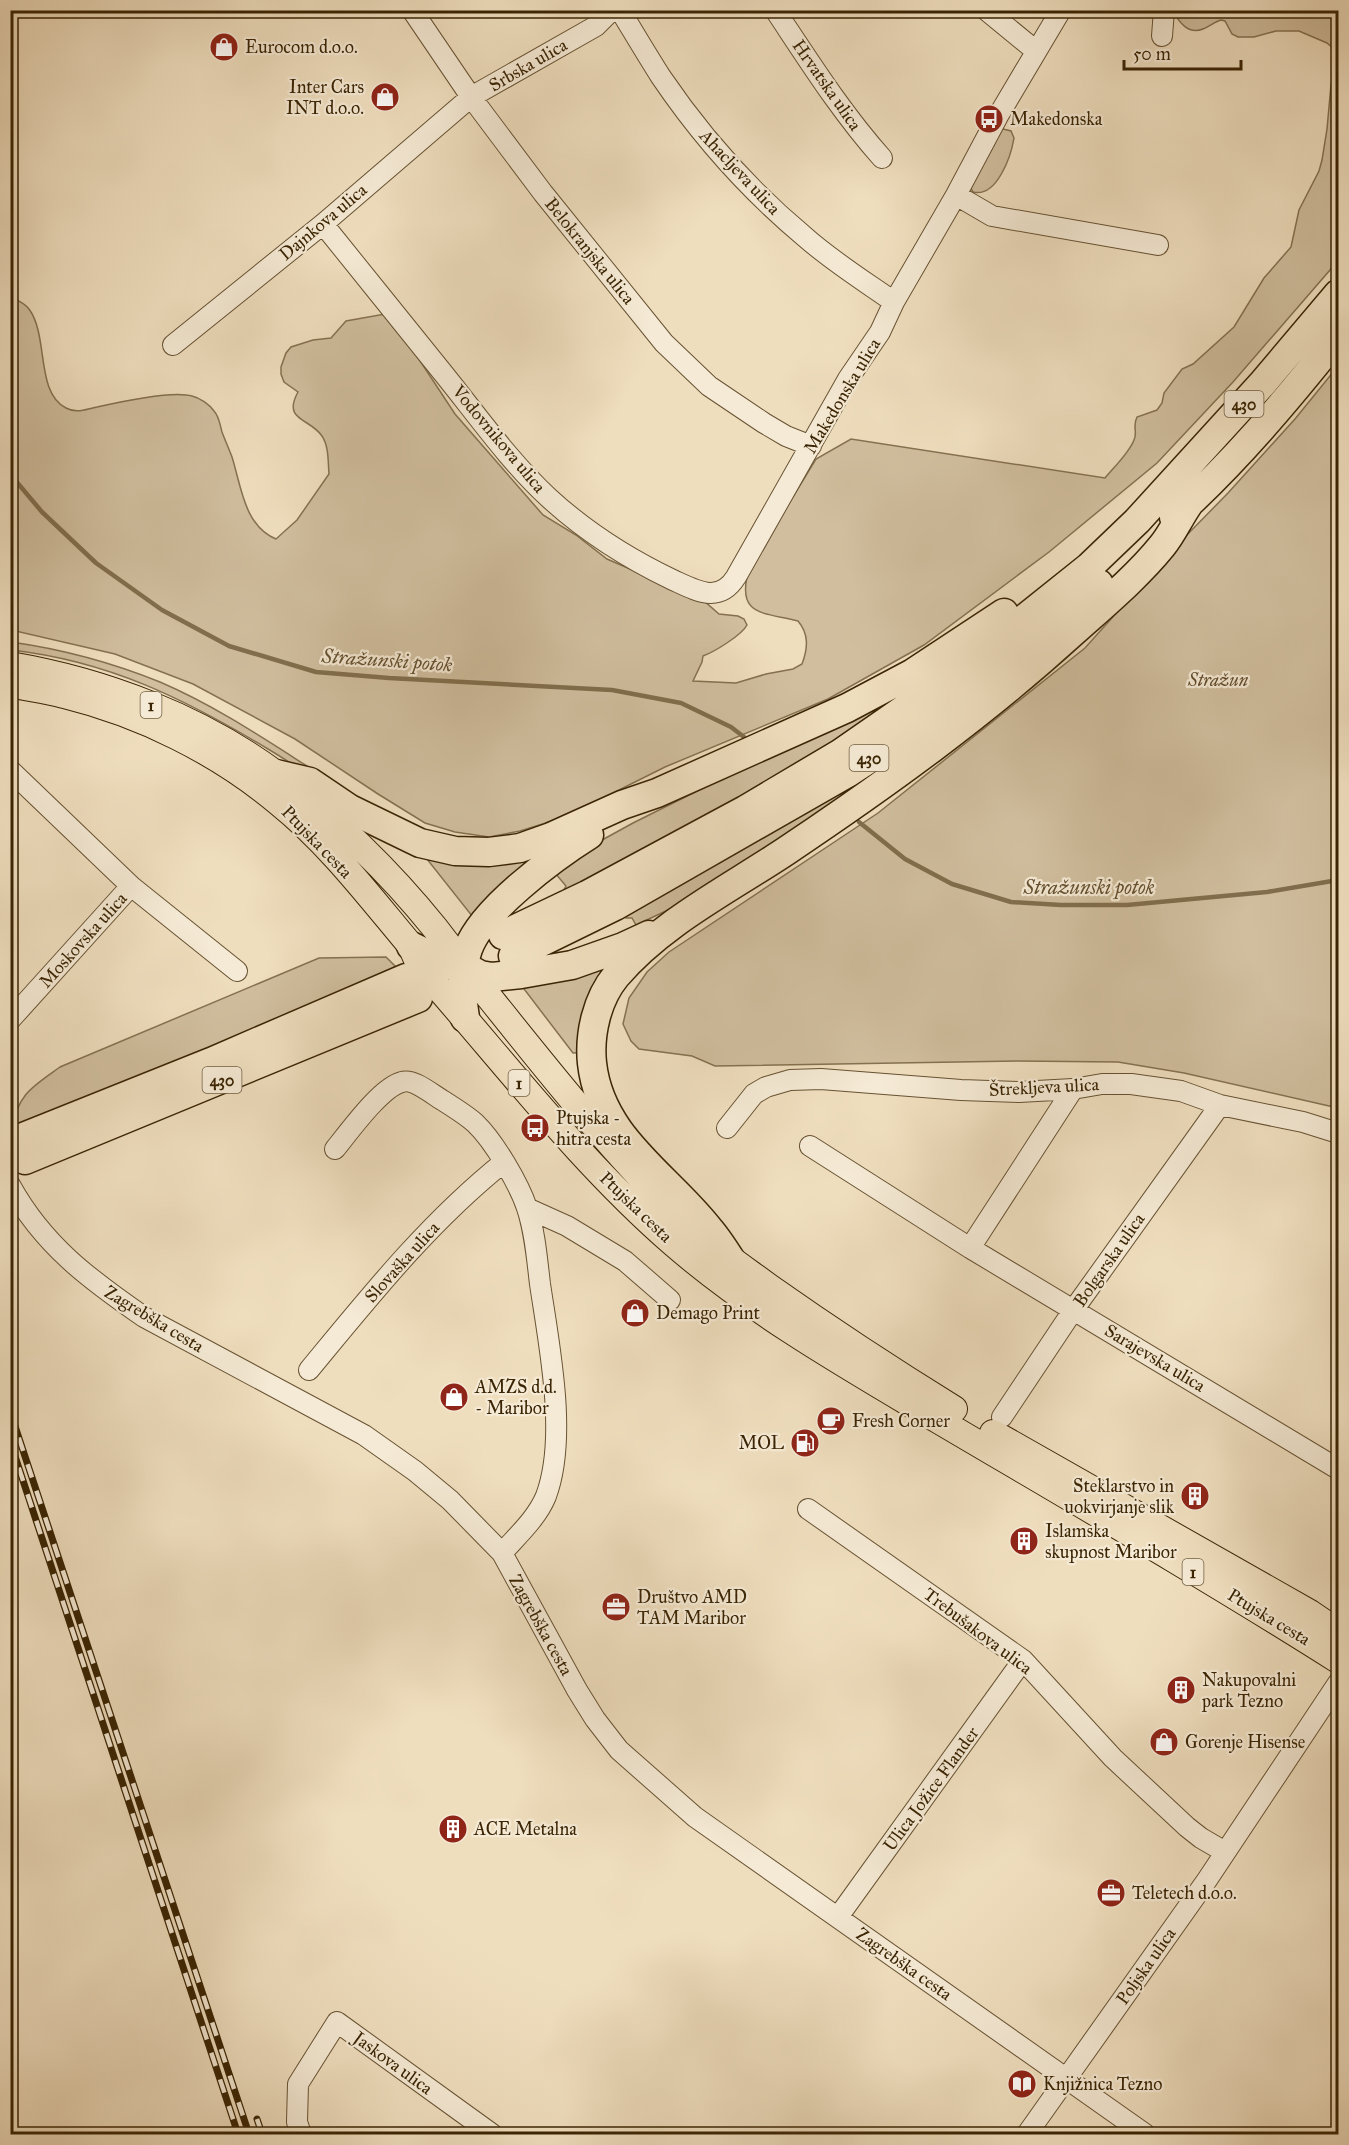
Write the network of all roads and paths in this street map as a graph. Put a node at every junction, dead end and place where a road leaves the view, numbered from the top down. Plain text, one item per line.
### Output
1 (412, 10) edge
2 (612, 10) edge
3 (620, 10) edge
4 (775, 10) edge
5 (986, 10) edge
6 (1061, 10) edge
7 (1164, 10) edge
8 (1162, 36) dead end
9 (1036, 51) junction
10 (471, 97) junction
11 (882, 158) dead end
12 (956, 195) junction
13 (323, 224) junction
14 (1158, 245) dead end
15 (1338, 294) edge
16 (894, 302) junction
17 (1338, 336) edge
18 (173, 345) dead end
19 (811, 446) junction
20 (1179, 495) junction
21 (722, 592) joint
22 (10, 665) edge
23 (10, 684) edge
24 (10, 770) edge
25 (276, 774) junction
26 (657, 793) junction
27 (131, 886) junction
28 (678, 921) junction
29 (508, 945) dead end
30 (411, 946) junction
31 (464, 966) junction
32 (237, 971) dead end
33 (412, 988) dead end
34 (465, 1018) junction
35 (10, 1020) edge
36 (1073, 1089) junction
37 (1220, 1105) junction
38 (727, 1128) dead end
39 (1338, 1134) edge
40 (810, 1146) dead end
41 (335, 1149) dead end
42 (21, 1150) dead end
43 (504, 1162) junction
44 (10, 1185) edge
45 (527, 1208) junction
46 (970, 1248) junction
47 (731, 1260) junction
48 (670, 1300) dead end
49 (1074, 1309) junction
50 (309, 1370) dead end
51 (1002, 1417) dead end
52 (1338, 1469) edge
53 (808, 1509) dead end
54 (502, 1553) junction
55 (1338, 1632) edge
56 (1023, 1660) junction
57 (1338, 1660) edge
58 (1338, 1683) edge
59 (1225, 1852) junction
60 (838, 1917) junction
61 (1066, 2079) junction
62 (301, 2134) edge
63 (492, 2134) edge
64 (1027, 2134) edge
65 (1145, 2134) edge

1 - 10 street, Belokranjska ulica
2 - 10 street, Srbska ulica
3 - 16 street, Ahacljeva ulica
4 - 11 street, Hrvatska ulica
5 - 9 street
6 - 9 street, Makedonska ulica
7 - 8 street
9 - 12 street, Makedonska ulica
10 - 13 street, Dajnkova ulica
10 - 19 street, Belokranjska ulica
12 - 14 street
12 - 16 street, Makedonska ulica
13 - 18 street, Dajnkova ulica
13 - 21 street, Vodovnikova ulica
15 - 20 highway, 430
16 - 19 street, Makedonska ulica
17 - 20 highway, 430
19 - 21 street, Makedonska ulica
20 - 26 highway
20 - 28 highway
20 - 29 highway, 430
22 - 25 main road, Ptujska cesta / 1
23 - 30 main road, Ptujska cesta / 1
24 - 27 street
25 - 26 highway
25 - 31 main road, Ptujska cesta / 1
26 - 31 highway
27 - 32 street
27 - 35 street, Moskovska ulica
28 - 31 highway
28 - 47 highway
30 - 31 highway
30 - 34 main road, Ptujska cesta / 1
31 - 34 highway
31 - 47 main road, Ptujska cesta / 1
33 - 42 highway, 430
34 - 57 main road, Ptujska cesta / 1
36 - 37 street, Štrekljeva ulica
36 - 38 street, Štrekljeva ulica
36 - 46 street
37 - 39 street, Štrekljeva ulica
37 - 49 street, Bolgarska ulica
40 - 46 street, Sarajevska ulica
41 - 43 street
43 - 45 street
43 - 50 street, Slovaška ulica
44 - 54 street, Zagrebška cesta
45 - 48 street
45 - 54 street
46 - 49 street, Sarajevska ulica
47 - 55 main road, Ptujska cesta / 1
49 - 51 street, Bolgarska ulica
49 - 52 street, Sarajevska ulica
53 - 56 street, Trebušakova ulica
54 - 60 street, Zagrebška cesta
56 - 59 street, Trebušakova ulica
56 - 60 street, Ulica Jožice Flander
58 - 59 street, Poljska ulica
59 - 61 street, Poljska ulica
60 - 61 street, Zagrebška cesta
61 - 64 street
61 - 65 street, Zagrebška cesta
62 - 63 street, Jaskova ulica

